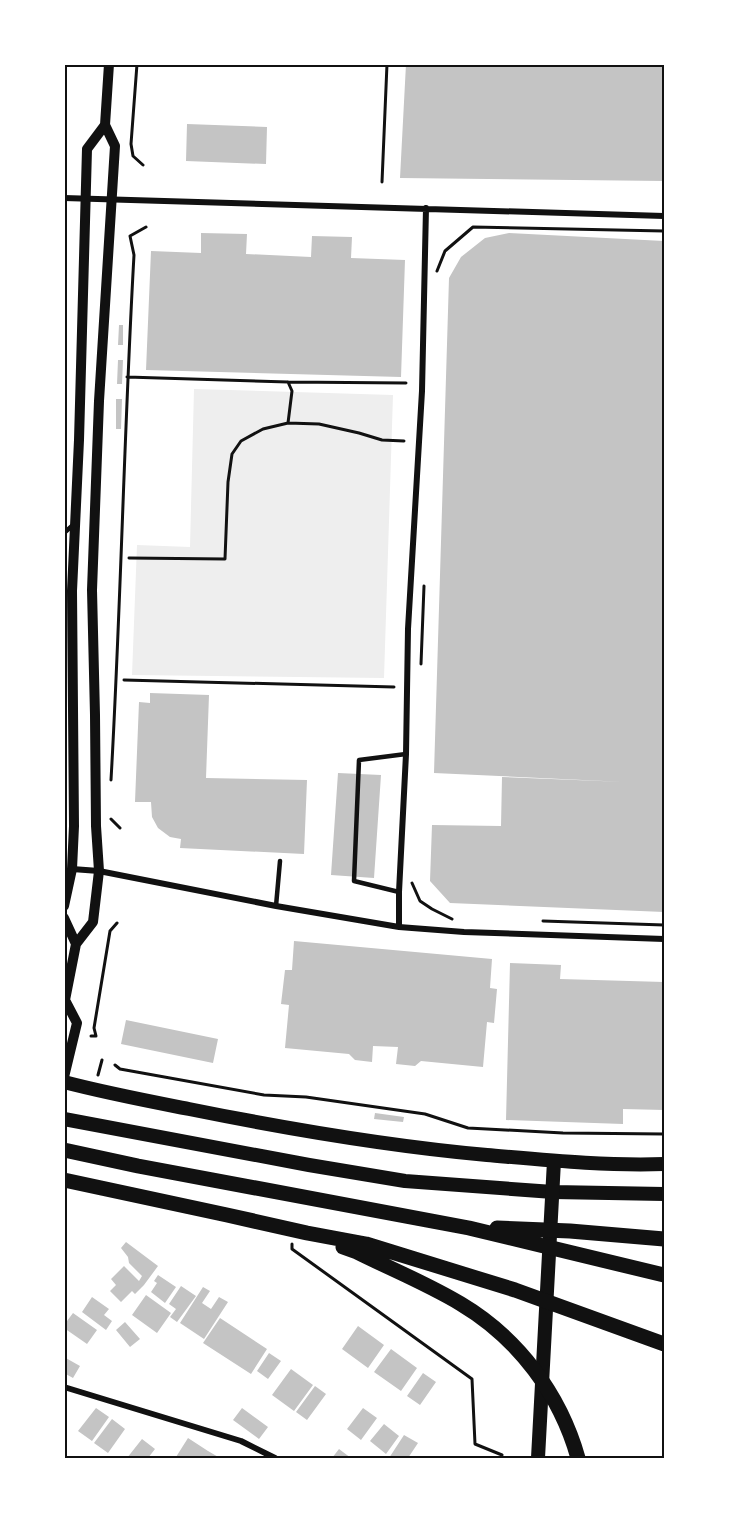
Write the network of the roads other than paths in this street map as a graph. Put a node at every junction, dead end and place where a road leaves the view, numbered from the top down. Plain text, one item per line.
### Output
1 (109, 64) edge
2 (105, 124) junction
3 (64, 198) edge
4 (85, 198) junction
5 (111, 199) junction
6 (426, 208) junction
7 (664, 216) edge
8 (75, 523) junction
9 (64, 533) edge
10 (406, 754) junction
11 (280, 861) dead end
12 (72, 869) junction
13 (99, 871) junction
14 (399, 892) junction
15 (64, 906) edge
16 (276, 906) junction
17 (64, 918) edge
18 (399, 927) junction
19 (664, 939) edge
20 (76, 944) junction
21 (65, 1000) edge
22 (64, 1079) edge
23 (64, 1119) edge
24 (64, 1150) edge
25 (554, 1161) junction
26 (664, 1164) edge
27 (64, 1180) edge
28 (553, 1191) junction
29 (664, 1194) edge
30 (469, 1228) junction
31 (300, 1236) junction
32 (664, 1239) edge
33 (664, 1275) edge
34 (664, 1344) edge
35 (64, 1387) edge
36 (275, 1458) edge
37 (538, 1458) edge
38 (578, 1458) edge

1 - 2 street
2 - 4 street
2 - 5 street
3 - 4 street
4 - 5 street
4 - 8 street
5 - 6 street
5 - 13 street
6 - 7 street
6 - 10 street
8 - 9 lane
8 - 12 street
10 - 14 street
10 - 14 lane
11 - 16 lane
12 - 13 street
12 - 15 street
13 - 16 street
13 - 20 street
14 - 18 street
16 - 18 street
17 - 20 street
18 - 19 street
20 - 21 street
21 - 22 street
22 - 25 main road
23 - 28 main road
24 - 30 highway
25 - 26 main road
25 - 28 main road
27 - 31 highway
28 - 29 main road
28 - 37 main road
30 - 32 highway
30 - 33 highway
31 - 34 highway
31 - 38 highway
35 - 36 street

